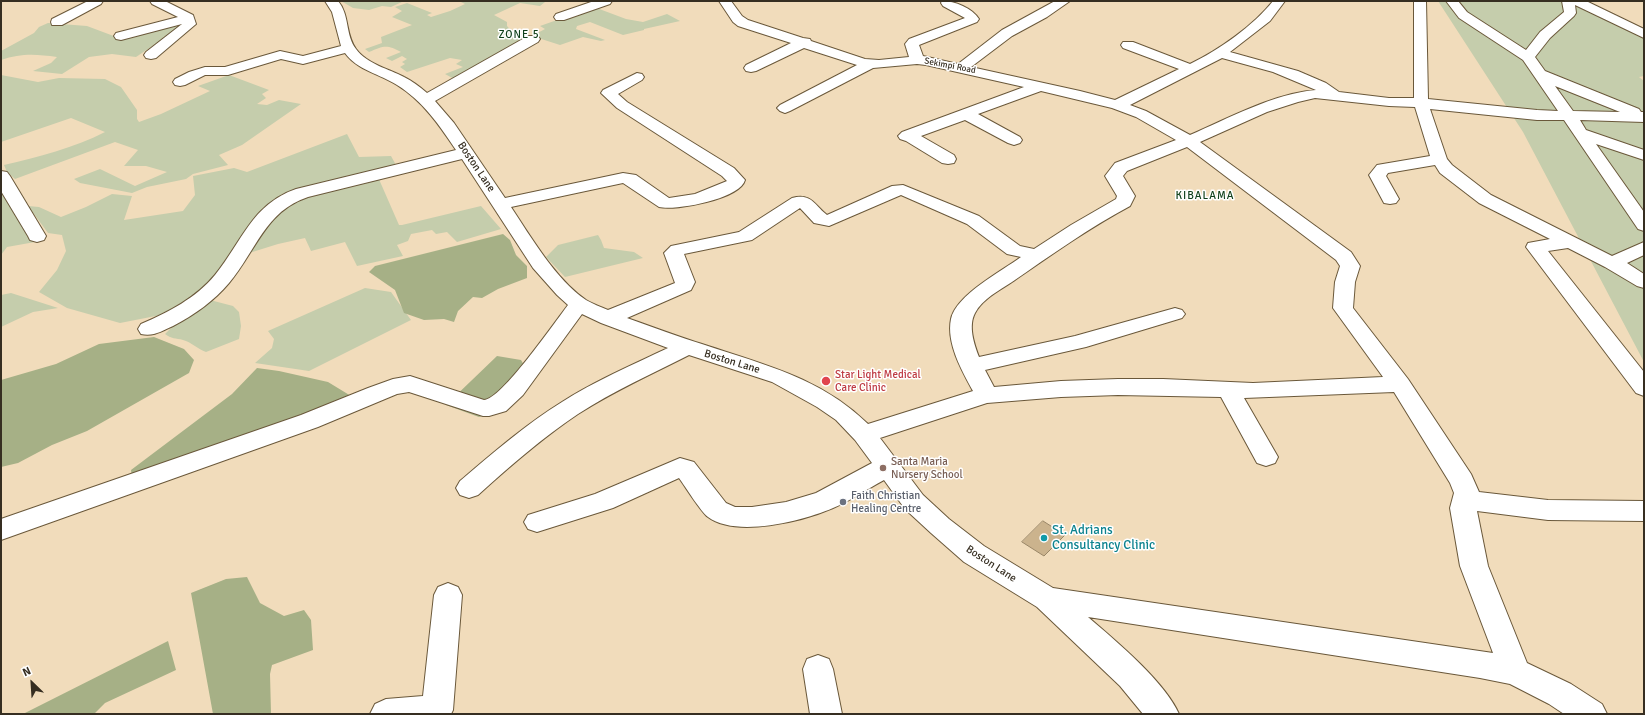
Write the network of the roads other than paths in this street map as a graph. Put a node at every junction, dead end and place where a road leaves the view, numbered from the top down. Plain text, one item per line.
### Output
1 (97, 1) edge
2 (156, 1) edge
3 (331, 1) edge
4 (606, 1) edge
5 (725, 1) edge
6 (1064, 1) edge
7 (1279, 1) edge
8 (1420, 1) edge
9 (1452, 1) edge
10 (1568, 1) edge
11 (1576, 1) edge
12 (947, 3) dead end
13 (560, 17) dead end
14 (189, 18) junction
15 (57, 22) dead end
16 (1644, 34) edge
17 (121, 36) dead end
18 (533, 39) dead end
19 (804, 42) junction
20 (1128, 45) dead end
21 (348, 48) junction
22 (1219, 54) junction
23 (151, 55) dead end
24 (1528, 57) junction
25 (917, 60) junction
26 (870, 64) junction
27 (751, 68) dead end
28 (961, 68) junction
29 (1191, 69) junction
30 (1539, 74) junction
31 (637, 77) dead end
32 (180, 82) dead end
33 (1041, 86) junction
34 (1334, 95) junction
35 (426, 100) junction
36 (1422, 103) junction
37 (1117, 105) junction
38 (785, 108) dead end
39 (966, 114) junction
40 (1567, 116) junction
41 (1644, 116) edge
42 (1580, 133) junction
43 (1014, 140) dead end
44 (1189, 141) junction
45 (466, 153) junction
46 (1644, 155) edge
47 (948, 159) dead end
48 (1439, 159) junction
49 (1, 176) edge
50 (1390, 199) dead end
51 (500, 204) junction
52 (1644, 225) edge
53 (37, 236) dead end
54 (1572, 242) junction
55 (1644, 248) edge
56 (1036, 255) junction
57 (1612, 263) junction
58 (1644, 282) edge
59 (579, 304) junction
60 (1175, 314) dead end
61 (608, 318) junction
62 (149, 329) dead end
63 (687, 348) junction
64 (972, 366) junction
65 (1400, 384) junction
66 (1644, 388) edge
67 (1228, 390) junction
68 (987, 395) junction
69 (864, 434) junction
70 (1266, 457) dead end
71 (888, 466) junction
72 (469, 488) dead end
73 (1466, 500) junction
74 (1644, 512) edge
75 (537, 522) dead end
76 (1, 530) edge
77 (448, 595) dead end
78 (1047, 600) junction
79 (818, 669) dead end
80 (1515, 672) junction
81 (436, 712) edge
82 (386, 714) edge
83 (826, 714) edge
84 (1163, 714) edge
85 (1591, 714) edge

1 - 15 street
2 - 14 street
3 - 21 street
4 - 13 street
5 - 19 street, Sekimpi Road
6 - 28 street
7 - 22 street
8 - 36 street
9 - 24 street
10 - 24 street
11 - 16 street
12 - 25 street
14 - 17 street
14 - 23 street
18 - 35 street
19 - 26 street, Sekimpi Road
19 - 27 street
20 - 29 street
21 - 32 street
21 - 35 street, Boston Lane
22 - 29 street
22 - 34 street
24 - 30 street
25 - 26 street, Sekimpi Road
25 - 28 street, Sekimpi Road
26 - 38 street
28 - 33 street, Sekimpi Road
29 - 37 street
30 - 40 street
30 - 41 street
31 - 51 street
33 - 37 street, Sekimpi Road
33 - 39 street
34 - 36 street
34 - 44 street
35 - 45 street, Boston Lane
36 - 40 street
36 - 48 street
37 - 44 street, Sekimpi Road
39 - 43 street
39 - 47 street
40 - 41 street
40 - 42 street
42 - 46 street
42 - 52 street
44 - 56 street
44 - 65 street, Sekimpi Road
45 - 51 street, Boston Lane
45 - 62 street
48 - 50 street
48 - 54 street
49 - 53 street
51 - 59 street, Boston Lane
54 - 57 street
54 - 66 street
55 - 57 street
56 - 61 street
56 - 64 street
57 - 58 street
59 - 61 street, Boston Lane
59 - 76 street
60 - 64 street
61 - 63 street, Boston Lane
63 - 69 street, Boston Lane
63 - 72 street
64 - 68 street
65 - 67 street
65 - 73 street, Sekimpi Road
67 - 68 street
67 - 70 street
68 - 69 street
69 - 71 street, Boston Lane
71 - 75 street
71 - 78 street, Boston Lane
73 - 74 street
73 - 80 street, Sekimpi Road
77 - 81 street
78 - 80 street
78 - 84 street, Boston Lane
79 - 83 street
80 - 85 street
81 - 82 street

